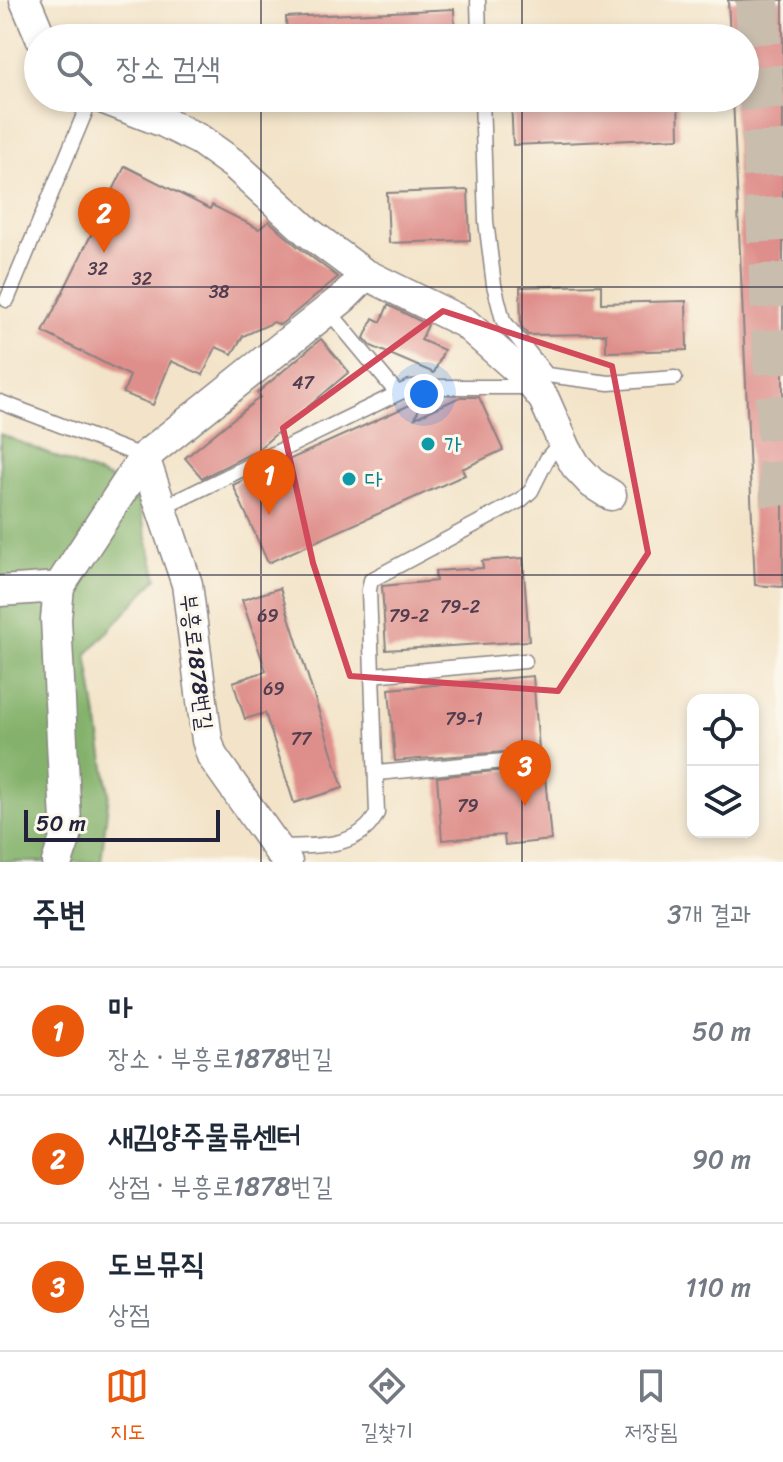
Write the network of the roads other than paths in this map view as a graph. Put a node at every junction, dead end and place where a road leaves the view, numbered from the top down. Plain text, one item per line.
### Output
1 (25, 0) edge
2 (478, 0) edge
3 (35, 24) edge
4 (479, 24) edge
5 (85, 112) edge
6 (138, 112) edge
7 (482, 112) edge
8 (363, 273) junction
9 (7, 300) dead end
10 (328, 310) junction
11 (675, 378) dead end
12 (534, 387) junction
13 (397, 393) junction
14 (0, 402) edge
15 (562, 441) junction
16 (144, 457) junction
17 (611, 495) dead end
18 (162, 508) junction
19 (59, 587) junction
20 (0, 591) edge
21 (525, 661) dead end
22 (372, 675) junction
23 (536, 758) dead end
24 (377, 773) junction
25 (282, 854) edge
26 (57, 862) edge

1 - 3 street
2 - 4 lane
5 - 9 lane
6 - 8 street
7 - 11 lane
8 - 10 street
8 - 12 street
10 - 13 lane
10 - 16 street
12 - 13 lane
12 - 15 street
13 - 18 lane
14 - 16 lane
15 - 17 street
15 - 22 lane, 부흥로1878번길
16 - 18 street, 부흥로1878번길
16 - 19 street
18 - 25 street, 부흥로1878번길
19 - 20 street
19 - 26 street
21 - 22 lane
22 - 24 lane, 부흥로1878번길
23 - 24 lane
24 - 25 lane, 부흥로1878번길

